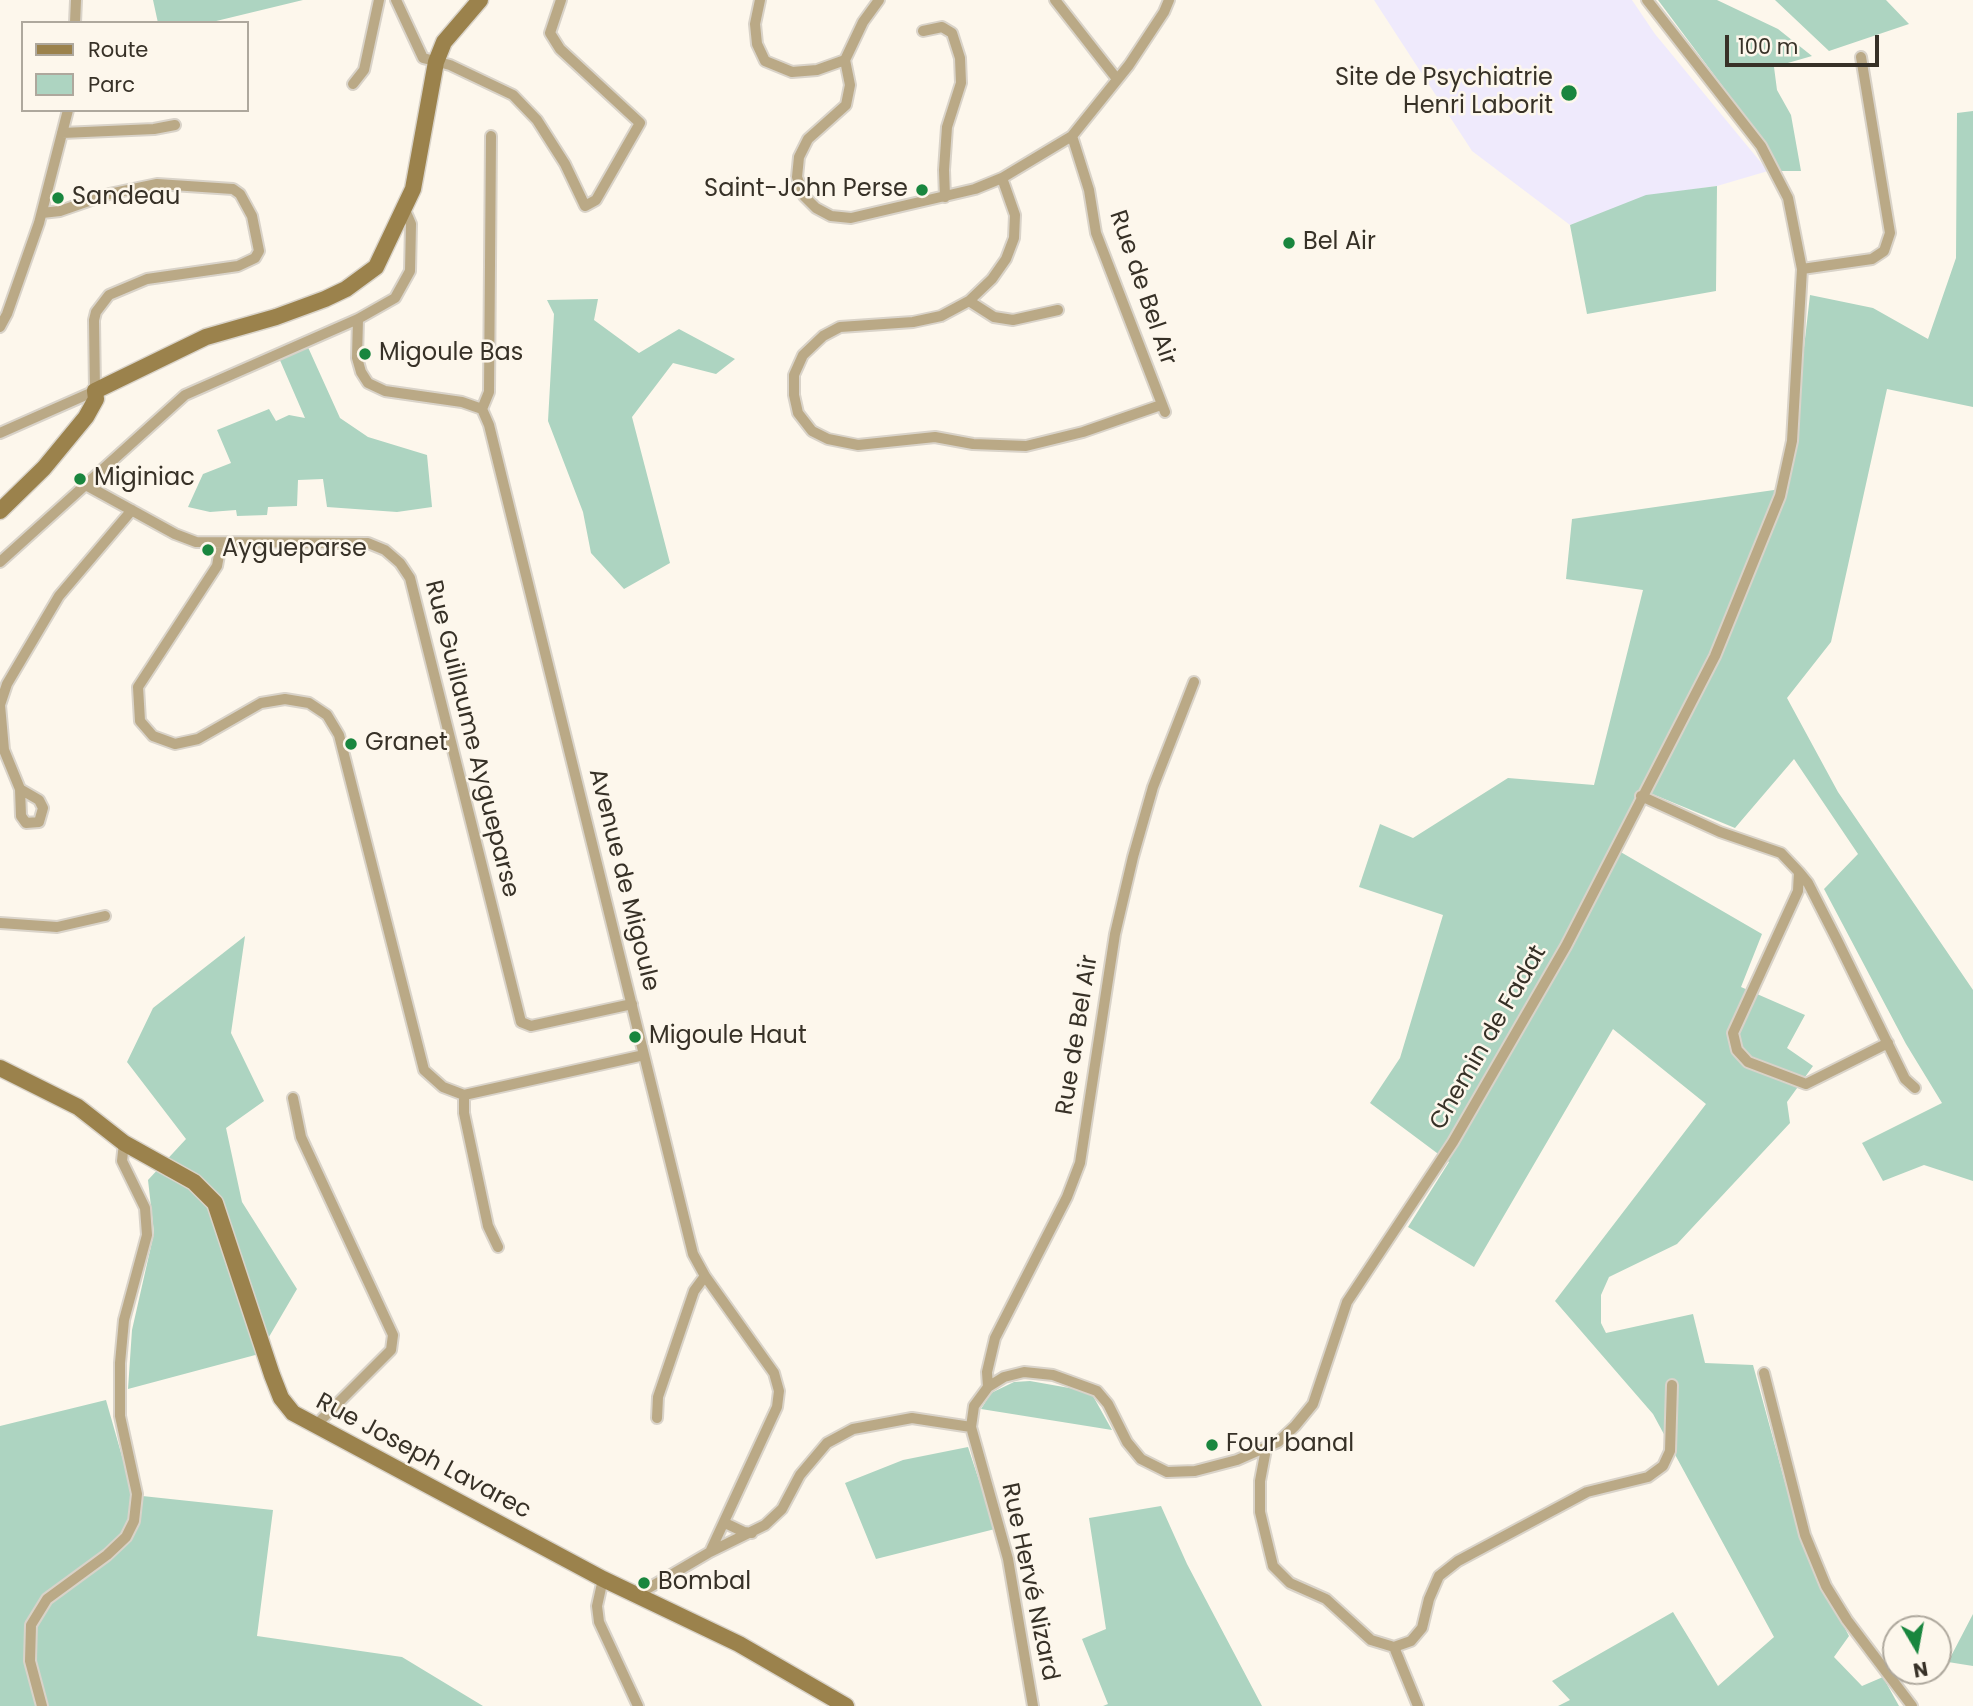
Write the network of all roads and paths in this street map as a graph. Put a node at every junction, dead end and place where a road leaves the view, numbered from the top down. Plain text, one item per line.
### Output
1 (76, 0) edge
2 (379, 0) edge
3 (386, 0) edge
4 (396, 0) edge
5 (480, 0) edge
6 (561, 0) edge
7 (760, 0) edge
8 (879, 0) edge
9 (1055, 0) edge
10 (1169, 0) edge
11 (1647, 0) edge
12 (401, 16) junction
13 (75, 21) edge
14 (923, 31) dead end
15 (1861, 57) dead end
16 (845, 60) junction
17 (436, 62) junction
18 (1117, 79) junction
19 (353, 84) dead end
20 (67, 112) edge
21 (175, 125) dead end
22 (62, 133) junction
23 (491, 136) dead end
24 (1072, 136) junction
25 (1002, 178) junction
26 (945, 197) junction
27 (405, 210) junction
28 (42, 213) junction
29 (1802, 269) junction
30 (970, 301) junction
31 (1058, 310) dead end
32 (358, 319) junction
33 (0, 327) edge
34 (95, 391) junction
35 (482, 409) junction
36 (0, 433) edge
37 (84, 484) junction
38 (132, 510) junction
39 (0, 511) edge
40 (221, 544) junction
41 (0, 562) edge
42 (1194, 682) dead end
43 (20, 789) dead end
44 (1641, 796) junction
45 (1799, 872) junction
46 (105, 916) dead end
47 (0, 923) edge
48 (632, 1004) junction
49 (1888, 1043) junction
50 (644, 1055) junction
51 (0, 1068) edge
52 (1915, 1088) dead end
53 (464, 1095) junction
54 (293, 1098) dead end
55 (124, 1143) junction
56 (498, 1247) dead end
57 (705, 1276) junction
58 (1764, 1373) dead end
59 (1672, 1385) dead end
60 (988, 1387) junction
61 (657, 1418) dead end
62 (315, 1426) junction
63 (971, 1427) junction
64 (1266, 1449) junction
65 (726, 1523) junction
66 (752, 1533) junction
67 (710, 1552) junction
68 (603, 1579) junction
69 (639, 1597) junction
70 (1394, 1647) junction
71 (42, 1706) edge
72 (638, 1706) edge
73 (846, 1706) edge
74 (1034, 1706) edge
75 (1418, 1706) edge
76 (1912, 1706) edge

1 - 13 street
2 - 19 street
3 - 12 street
4 - 12 street
5 - 17 street
6 - 17 street
7 - 16 street
8 - 16 street
9 - 18 street
10 - 18 street
11 - 29 street, Chemin de Fadat
12 - 17 street
14 - 26 street
15 - 29 street
16 - 26 street
17 - 27 street
18 - 24 street
20 - 22 street
21 - 22 street
22 - 28 street
23 - 35 street
24 - 25 street
24 - 30 street, Rue de Bel Air
25 - 26 street
25 - 30 street
27 - 32 street
27 - 34 street
28 - 33 street
28 - 34 street
29 - 44 street, Chemin de Fadat
30 - 31 street
32 - 35 street
32 - 37 street
34 - 36 street
34 - 39 street
35 - 48 street, Avenue de Migoule
37 - 38 street, Rue Guillaume Aygueparse
37 - 41 street
38 - 40 street, Rue Guillaume Aygueparse
38 - 43 street
40 - 48 street, Rue Guillaume Aygueparse
40 - 53 street
42 - 60 street, Rue de Bel Air
44 - 45 street
44 - 64 street, Chemin de Fadat
45 - 49 street
45 - 49 street
46 - 47 street
48 - 50 street, Avenue de Migoule
49 - 52 street
50 - 53 street
50 - 57 street, Avenue de Migoule
51 - 55 street, Rue Joseph Lavarec
53 - 56 street
54 - 62 street
55 - 62 street, Rue Joseph Lavarec
55 - 71 street
57 - 61 street
57 - 65 street, Avenue de Migoule
58 - 76 street
59 - 70 street
60 - 63 street
60 - 64 street, Chemin de Fadat
62 - 68 street, Rue Joseph Lavarec
63 - 66 street
63 - 74 street, Rue Hervé Nizard
64 - 70 street
65 - 66 street
65 - 67 street, Avenue de Migoule
66 - 67 street
67 - 69 street
68 - 69 street, Rue Joseph Lavarec
68 - 72 street
69 - 73 street, Rue Joseph Lavarec
70 - 75 street

